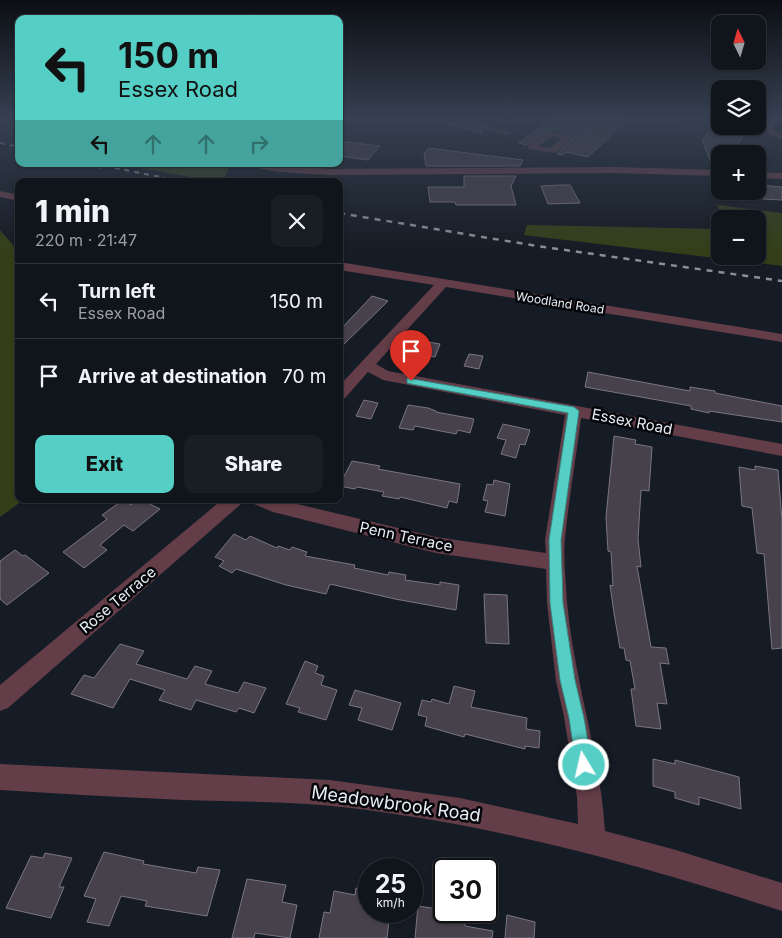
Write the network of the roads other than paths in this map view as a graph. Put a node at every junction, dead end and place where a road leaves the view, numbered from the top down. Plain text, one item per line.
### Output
1 (283, 167) edge
2 (711, 173) edge
3 (766, 175) edge
4 (782, 176) edge
5 (0, 194) edge
6 (15, 197) edge
7 (343, 267) edge
8 (442, 284) junction
9 (782, 338) edge
10 (367, 365) junction
11 (343, 391) edge
12 (574, 411) junction
13 (782, 450) edge
14 (230, 503) edge
15 (268, 503) edge
16 (556, 563) junction
17 (0, 700) edge
18 (0, 777) edge
19 (592, 842) junction
20 (782, 898) edge

1 - 2 street
3 - 4 street
5 - 6 street
7 - 8 street, Woodland Road
8 - 9 street, Woodland Road
8 - 10 street
10 - 11 street
10 - 12 street, Essex Road
12 - 13 street, Essex Road
12 - 16 street
14 - 17 street, Rose Terrace
15 - 16 street, Penn Terrace
16 - 19 street
18 - 19 street, Meadowbrook Road
19 - 20 street, Meadowbrook Road

